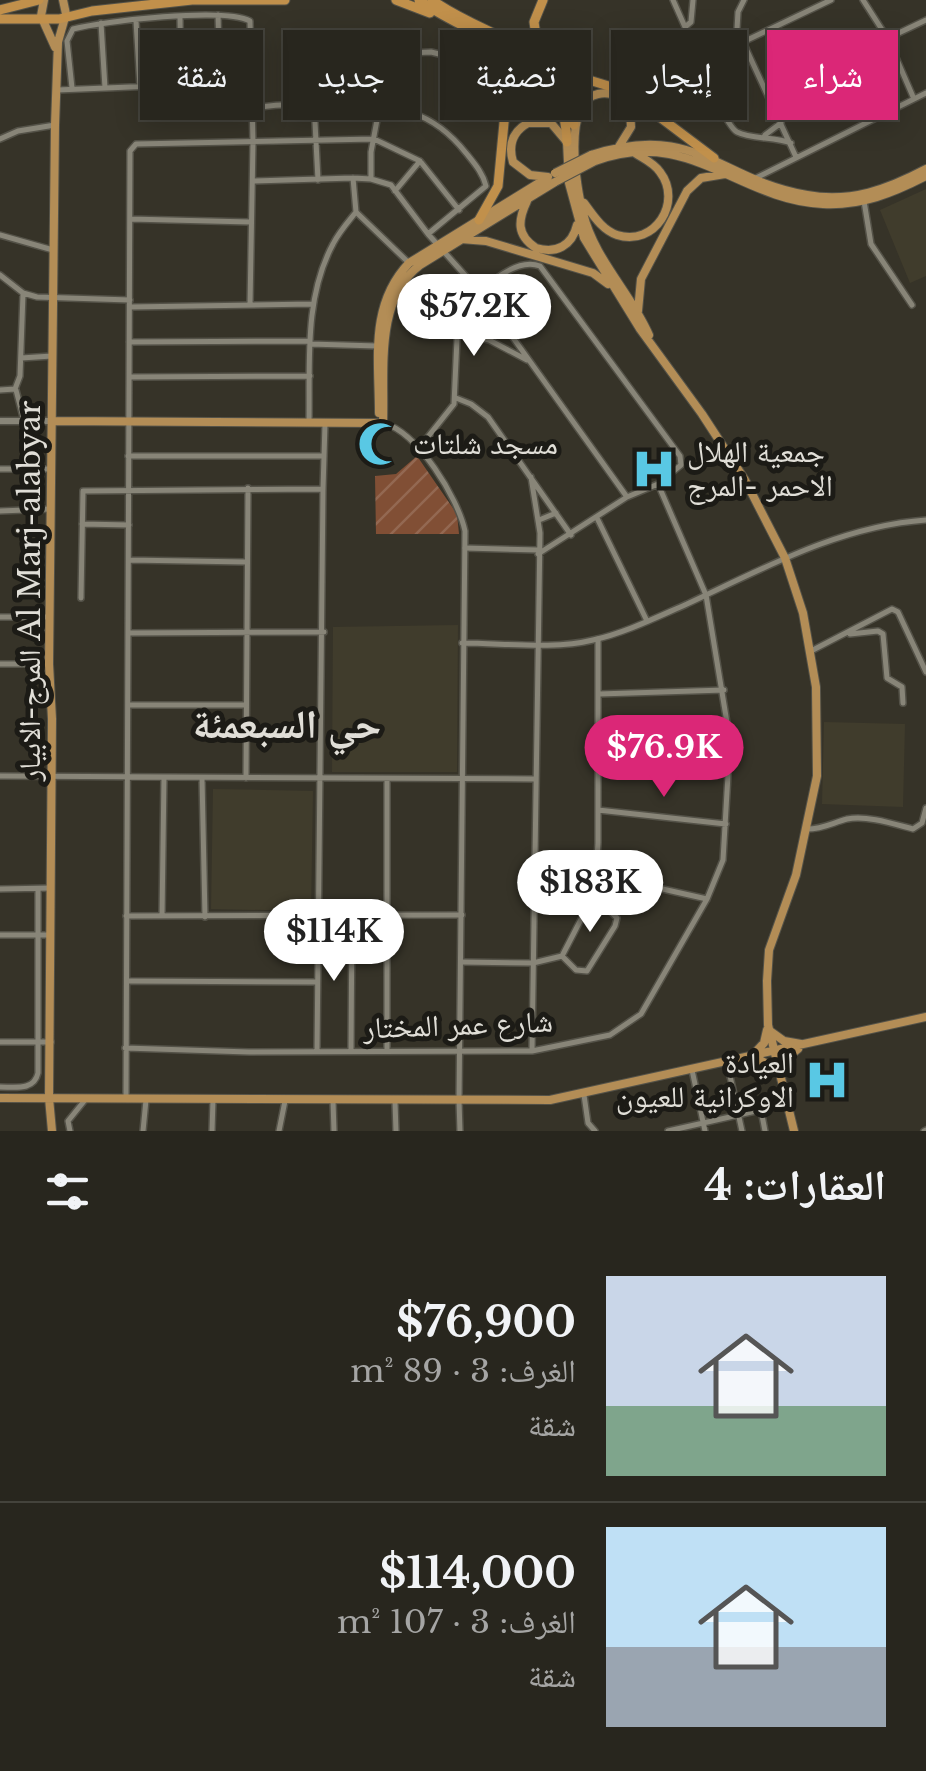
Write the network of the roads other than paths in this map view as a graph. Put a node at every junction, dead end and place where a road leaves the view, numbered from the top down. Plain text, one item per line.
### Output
1 (42, 0) edge
2 (64, 0) edge
3 (190, 0) edge
4 (284, 0) edge
5 (396, 0) edge
6 (418, 0) edge
7 (432, 0) edge
8 (543, 0) edge
9 (673, 0) edge
10 (693, 0) edge
11 (744, 0) edge
12 (831, 0) edge
13 (863, 0) edge
14 (0, 10) edge
15 (218, 15) junction
16 (180, 17) junction
17 (66, 18) junction
18 (443, 18) junction
19 (0, 19) edge
20 (42, 19) junction
21 (926, 20) edge
22 (136, 21) junction
23 (101, 23) junction
24 (685, 27) junction
25 (180, 30) edge
26 (218, 30) edge
27 (250, 30) edge
28 (470, 30) edge
29 (491, 30) edge
30 (535, 30) edge
31 (739, 30) edge
32 (882, 30) edge
33 (898, 34) edge
34 (747, 40) edge
35 (137, 48) junction
36 (140, 48) edge
37 (747, 50) edge
38 (58, 51) junction
39 (898, 62) edge
40 (140, 87) joint
41 (72, 88) junction
42 (104, 88) junction
43 (57, 90) junction
44 (767, 93) edge
45 (926, 93) edge
46 (914, 98) junction
47 (420, 117) edge
48 (252, 120) edge
49 (315, 120) edge
50 (377, 120) edge
51 (505, 120) edge
52 (564, 120) edge
53 (572, 120) edge
54 (665, 120) edge
55 (781, 122) joint
56 (56, 125) junction
57 (574, 125) junction
58 (765, 135) junction
59 (0, 139) edge
60 (374, 139) junction
61 (253, 142) junction
62 (316, 142) junction
63 (567, 142) junction
64 (791, 142) junction
65 (618, 148) junction
66 (635, 154) junction
67 (593, 158) junction
68 (714, 158) junction
69 (797, 158) junction
70 (420, 160) junction
71 (742, 171) junction
72 (926, 173) edge
73 (728, 174) junction
74 (353, 178) junction
75 (553, 178) junction
76 (756, 178) junction
77 (371, 179) junction
78 (318, 180) junction
79 (252, 181) junction
80 (395, 191) junction
81 (528, 198) junction
82 (580, 198) junction
83 (864, 201) junction
84 (458, 210) junction
85 (356, 212) junction
86 (130, 219) junction
87 (479, 220) junction
88 (577, 220) junction
89 (250, 222) junction
90 (428, 234) junction
91 (0, 235) edge
92 (461, 239) junction
93 (441, 247) junction
94 (54, 250) junction
95 (411, 266) junction
96 (0, 275) edge
97 (23, 293) junction
98 (481, 293) junction
99 (619, 295) junction
100 (54, 299) junction
101 (130, 303) junction
102 (313, 304) junction
103 (250, 305) junction
104 (912, 305) dead end
105 (638, 311) junction
106 (456, 332) junction
107 (130, 342) junction
108 (310, 342) junction
109 (652, 344) junction
110 (378, 346) junction
111 (54, 356) junction
112 (20, 358) junction
113 (532, 364) junction
114 (310, 376) junction
115 (130, 377) junction
116 (16, 389) junction
117 (0, 390) edge
118 (456, 398) junction
119 (0, 421) edge
120 (24, 421) junction
121 (54, 422) junction
122 (129, 422) junction
123 (309, 423) junction
124 (381, 423) junction
125 (324, 424) junction
126 (419, 448) junction
127 (128, 456) junction
128 (324, 456) junction
129 (53, 468) junction
130 (0, 469) edge
131 (531, 476) junction
132 (658, 484) junction
133 (248, 488) junction
134 (323, 488) junction
135 (128, 490) junction
136 (627, 498) junction
137 (53, 509) junction
138 (0, 511) edge
139 (556, 513) junction
140 (598, 518) junction
141 (538, 520) junction
142 (926, 520) edge
143 (82, 524) junction
144 (129, 524) junction
145 (571, 535) junction
146 (465, 548) junction
147 (538, 552) junction
148 (785, 558) junction
149 (129, 560) junction
150 (247, 562) junction
151 (706, 594) junction
152 (81, 598) dead end
153 (0, 617) edge
154 (50, 617) junction
155 (647, 621) junction
156 (324, 632) junction
157 (128, 633) junction
158 (246, 633) junction
159 (847, 634) junction
160 (598, 639) junction
161 (462, 644) junction
162 (537, 644) junction
163 (811, 651) junction
164 (0, 664) edge
165 (49, 664) junction
166 (926, 672) edge
167 (724, 690) junction
168 (599, 694) junction
169 (903, 703) dead end
170 (128, 705) junction
171 (246, 705) junction
172 (599, 753) junction
173 (730, 753) junction
174 (51, 775) junction
175 (0, 776) edge
176 (128, 776) junction
177 (164, 777) junction
178 (202, 778) junction
179 (246, 778) junction
180 (321, 778) junction
181 (388, 778) junction
182 (464, 778) junction
183 (534, 779) junction
184 (926, 808) edge
185 (598, 810) junction
186 (726, 824) junction
187 (807, 829) junction
188 (534, 874) junction
189 (596, 874) junction
190 (51, 888) junction
191 (0, 889) edge
192 (38, 889) junction
193 (707, 899) junction
194 (590, 902) junction
195 (462, 915) junction
196 (126, 916) junction
197 (162, 916) junction
198 (318, 916) junction
199 (352, 916) junction
200 (386, 916) junction
201 (205, 917) junction
202 (0, 935) edge
203 (40, 935) junction
204 (51, 935) junction
205 (562, 956) junction
206 (461, 962) junction
207 (533, 962) junction
208 (128, 980) junction
209 (316, 982) junction
210 (926, 1017) edge
211 (769, 1028) junction
212 (0, 1042) edge
213 (51, 1042) junction
214 (38, 1043) junction
215 (807, 1045) junction
216 (126, 1048) junction
217 (351, 1051) junction
218 (387, 1051) junction
219 (460, 1051) junction
220 (532, 1051) junction
221 (317, 1052) junction
222 (774, 1053) junction
223 (752, 1058) junction
224 (728, 1062) junction
225 (692, 1070) junction
226 (779, 1074) junction
227 (0, 1087) edge
228 (584, 1095) junction
229 (0, 1098) edge
230 (49, 1098) junction
231 (126, 1099) junction
232 (84, 1100) junction
233 (146, 1100) junction
234 (212, 1100) junction
235 (284, 1100) junction
236 (333, 1101) junction
237 (459, 1101) junction
238 (396, 1102) junction
239 (787, 1104) junction
240 (761, 1110) junction
241 (739, 1115) junction
242 (704, 1127) edge
243 (52, 1131) edge
244 (70, 1131) edge
245 (143, 1131) edge
246 (212, 1131) edge
247 (279, 1131) edge
248 (334, 1131) edge
249 (396, 1131) edge
250 (460, 1131) edge
251 (595, 1131) edge
252 (668, 1131) edge
253 (742, 1131) edge
254 (765, 1131) edge
255 (794, 1131) edge

1 - 14 highway
1 - 20 main road
2 - 17 main road, المرج-الابيار Al Marj-alabyar
3 - 4 highway
3 - 17 highway
5 - 18 highway
6 - 18 highway
7 - 29 highway
8 - 30 highway
9 - 24 street
10 - 24 street
11 - 31 street
12 - 34 street
13 - 32 street
15 - 16 street
15 - 26 street
15 - 27 street
16 - 22 street
16 - 25 street
17 - 20 highway
17 - 38 main road, المرج-الابيار Al Marj-alabyar
18 - 28 highway
19 - 20 highway
20 - 38 main road, المرج-الابيار Al Marj-alabyar
21 - 33 street
22 - 23 street
22 - 35 street
23 - 41 street
23 - 42 street
24 - 58 street
35 - 36 street
35 - 40 street
37 - 44 street
38 - 43 main road, المرج-الابيار Al Marj-alabyar
39 - 46 street
40 - 42 street
41 - 42 street
41 - 43 street
43 - 56 main road, المرج-الابيار Al Marj-alabyar
45 - 46 street
46 - 69 street
47 - 84 street
48 - 61 street
49 - 62 street
50 - 60 street
51 - 87 highway
52 - 63 highway
53 - 57 highway
54 - 68 highway
55 - 58 street
55 - 64 street
56 - 59 street
56 - 94 main road, المرج-الابيار Al Marj-alabyar
57 - 65 main road
57 - 82 main road
58 - 64 street
60 - 62 street
60 - 70 street
60 - 77 street
61 - 62 street
61 - 79 street
61 - 86 street
62 - 78 street
63 - 75 main road
63 - 88 main road
64 - 69 street
65 - 67 main road
65 - 68 main road
66 - 67 main road
66 - 73 main road
66 - 82 main road
67 - 75 main road, bridge
68 - 71 main road
69 - 76 street
70 - 80 street
70 - 84 street
71 - 73 main road
71 - 76 main road
72 - 76 main road
72 - 83 main road
73 - 83 main road
73 - 105 main road
74 - 77 street
74 - 78 street
74 - 85 street
75 - 81 main road
75 - 87 main road
77 - 80 street
78 - 79 street
79 - 89 street
80 - 90 street
81 - 88 main road
81 - 92 main road
82 - 105 main road
83 - 104 street
84 - 90 street
85 - 95 street
85 - 102 street
86 - 89 street
86 - 101 street
87 - 93 main road
88 - 99 main road
89 - 103 street
90 - 93 street
91 - 94 street
92 - 93 main road
92 - 99 main road
93 - 95 main road
93 - 98 street
94 - 100 main road, المرج-الابيار Al Marj-alabyar
95 - 110 main road
95 - 124 main road
96 - 97 street
97 - 100 street
97 - 112 street
98 - 106 street
98 - 113 street
98 - 132 street
99 - 109 main road
100 - 101 street
100 - 111 main road, المرج-الابيار Al Marj-alabyar
101 - 103 street
101 - 107 street
102 - 103 street
102 - 108 street
105 - 109 main road
106 - 113 street
106 - 118 street
107 - 108 street
107 - 115 street
108 - 110 street
108 - 114 street
109 - 148 main road
110 - 124 main road
111 - 112 street
111 - 121 main road, المرج-الابيار Al Marj-alabyar
112 - 116 street
113 - 136 street
114 - 115 street
114 - 123 street
115 - 122 street
116 - 117 street
116 - 120 street
118 - 126 street
118 - 131 street
119 - 120 main road
120 - 121 main road
121 - 122 main road
121 - 129 main road, المرج-الابيار Al Marj-alabyar
122 - 123 main road
122 - 127 street
123 - 125 main road
124 - 125 main road
124 - 126 street
125 - 128 street
126 - 146 street
127 - 128 street
127 - 135 street
128 - 134 street
129 - 130 street
129 - 137 main road, المرج-الابيار Al Marj-alabyar
131 - 139 street
131 - 141 street
132 - 136 street
132 - 151 street, شارع عمر المختار
133 - 134 street
133 - 135 street
133 - 150 street
134 - 156 street
135 - 143 street
135 - 144 street
136 - 140 street
137 - 138 street
137 - 154 main road, المرج-الابيار Al Marj-alabyar
139 - 141 street
139 - 145 street
140 - 145 street
140 - 155 street
141 - 147 street
142 - 148 street
143 - 144 street
143 - 152 street
144 - 149 street
145 - 147 street
146 - 147 street
146 - 161 street
147 - 162 street
148 - 151 street
148 - 163 main road
149 - 150 street
149 - 157 street
150 - 158 street
151 - 155 street
151 - 167 street, شارع عمر المختار
153 - 154 street
154 - 165 main road, المرج-الابيار Al Marj-alabyar
155 - 160 street
156 - 158 street
156 - 180 street
157 - 158 street
157 - 170 street
158 - 171 street
159 - 163 street
159 - 166 street
159 - 169 street
160 - 162 street
160 - 168 street
161 - 162 street
161 - 182 street
162 - 183 street
163 - 187 main road
164 - 165 street
165 - 174 main road, المرج-الابيار Al Marj-alabyar
167 - 168 street
167 - 173 street, شارع عمر المختار
168 - 172 street
170 - 171 street
170 - 176 street
171 - 179 street
172 - 173 street
172 - 185 street
173 - 186 street, شارع عمر المختار
174 - 175 street
174 - 176 street
174 - 190 main road, المرج-الابيار Al Marj-alabyar
176 - 177 street
176 - 196 street
177 - 178 street
177 - 197 street
178 - 179 street
178 - 201 street
179 - 180 street
180 - 181 street
180 - 198 street
181 - 182 street
181 - 200 street
182 - 183 street
182 - 195 street
183 - 188 street
184 - 187 street
185 - 186 street
185 - 189 street
186 - 193 street, شارع عمر المختار
187 - 211 main road
188 - 189 street
188 - 207 street
189 - 193 street
189 - 194 street
190 - 192 street
190 - 204 main road, المرج-الابيار Al Marj-alabyar
191 - 192 street
192 - 203 street
193 - 220 street, شارع عمر المختار
194 - 205 street
194 - 205 street
195 - 200 street
195 - 206 street
196 - 197 street
196 - 208 street
197 - 201 street
198 - 199 street
198 - 201 street
198 - 209 street
199 - 200 street
199 - 217 street
200 - 218 street
202 - 203 street
203 - 204 street
203 - 214 street
204 - 213 main road, المرج-الابيار Al Marj-alabyar
205 - 207 street
206 - 207 street
206 - 219 street
207 - 220 street
208 - 209 street
208 - 216 street
209 - 221 street
210 - 215 main road
211 - 215 main road
211 - 222 main road
211 - 223 main road
212 - 214 street
213 - 214 street
213 - 230 main road, المرج-الابيار Al Marj-alabyar
214 - 227 street
215 - 222 main road
215 - 226 main road
216 - 221 street, شارع عمر المختار
216 - 231 street
217 - 218 street, شارع عمر المختار
217 - 221 street, شارع عمر المختار
218 - 219 street, شارع عمر المختار
219 - 220 street, شارع عمر المختار
219 - 237 street
222 - 223 main road
222 - 226 main road
223 - 224 main road
223 - 226 main road
224 - 225 main road
224 - 241 street
225 - 228 main road
225 - 242 street
226 - 239 main road
228 - 237 main road
228 - 251 street
229 - 230 main road
230 - 232 main road
230 - 243 main road, المرج-الابيار Al Marj-alabyar
231 - 232 main road
231 - 233 main road
232 - 244 street
233 - 234 main road
233 - 245 street
234 - 235 main road
234 - 246 street
235 - 236 main road
235 - 247 street
236 - 238 main road
236 - 248 street
237 - 238 main road
237 - 250 street
238 - 249 street
239 - 240 street
239 - 255 main road
240 - 241 street
240 - 254 street
241 - 242 street
241 - 253 street
242 - 252 street

